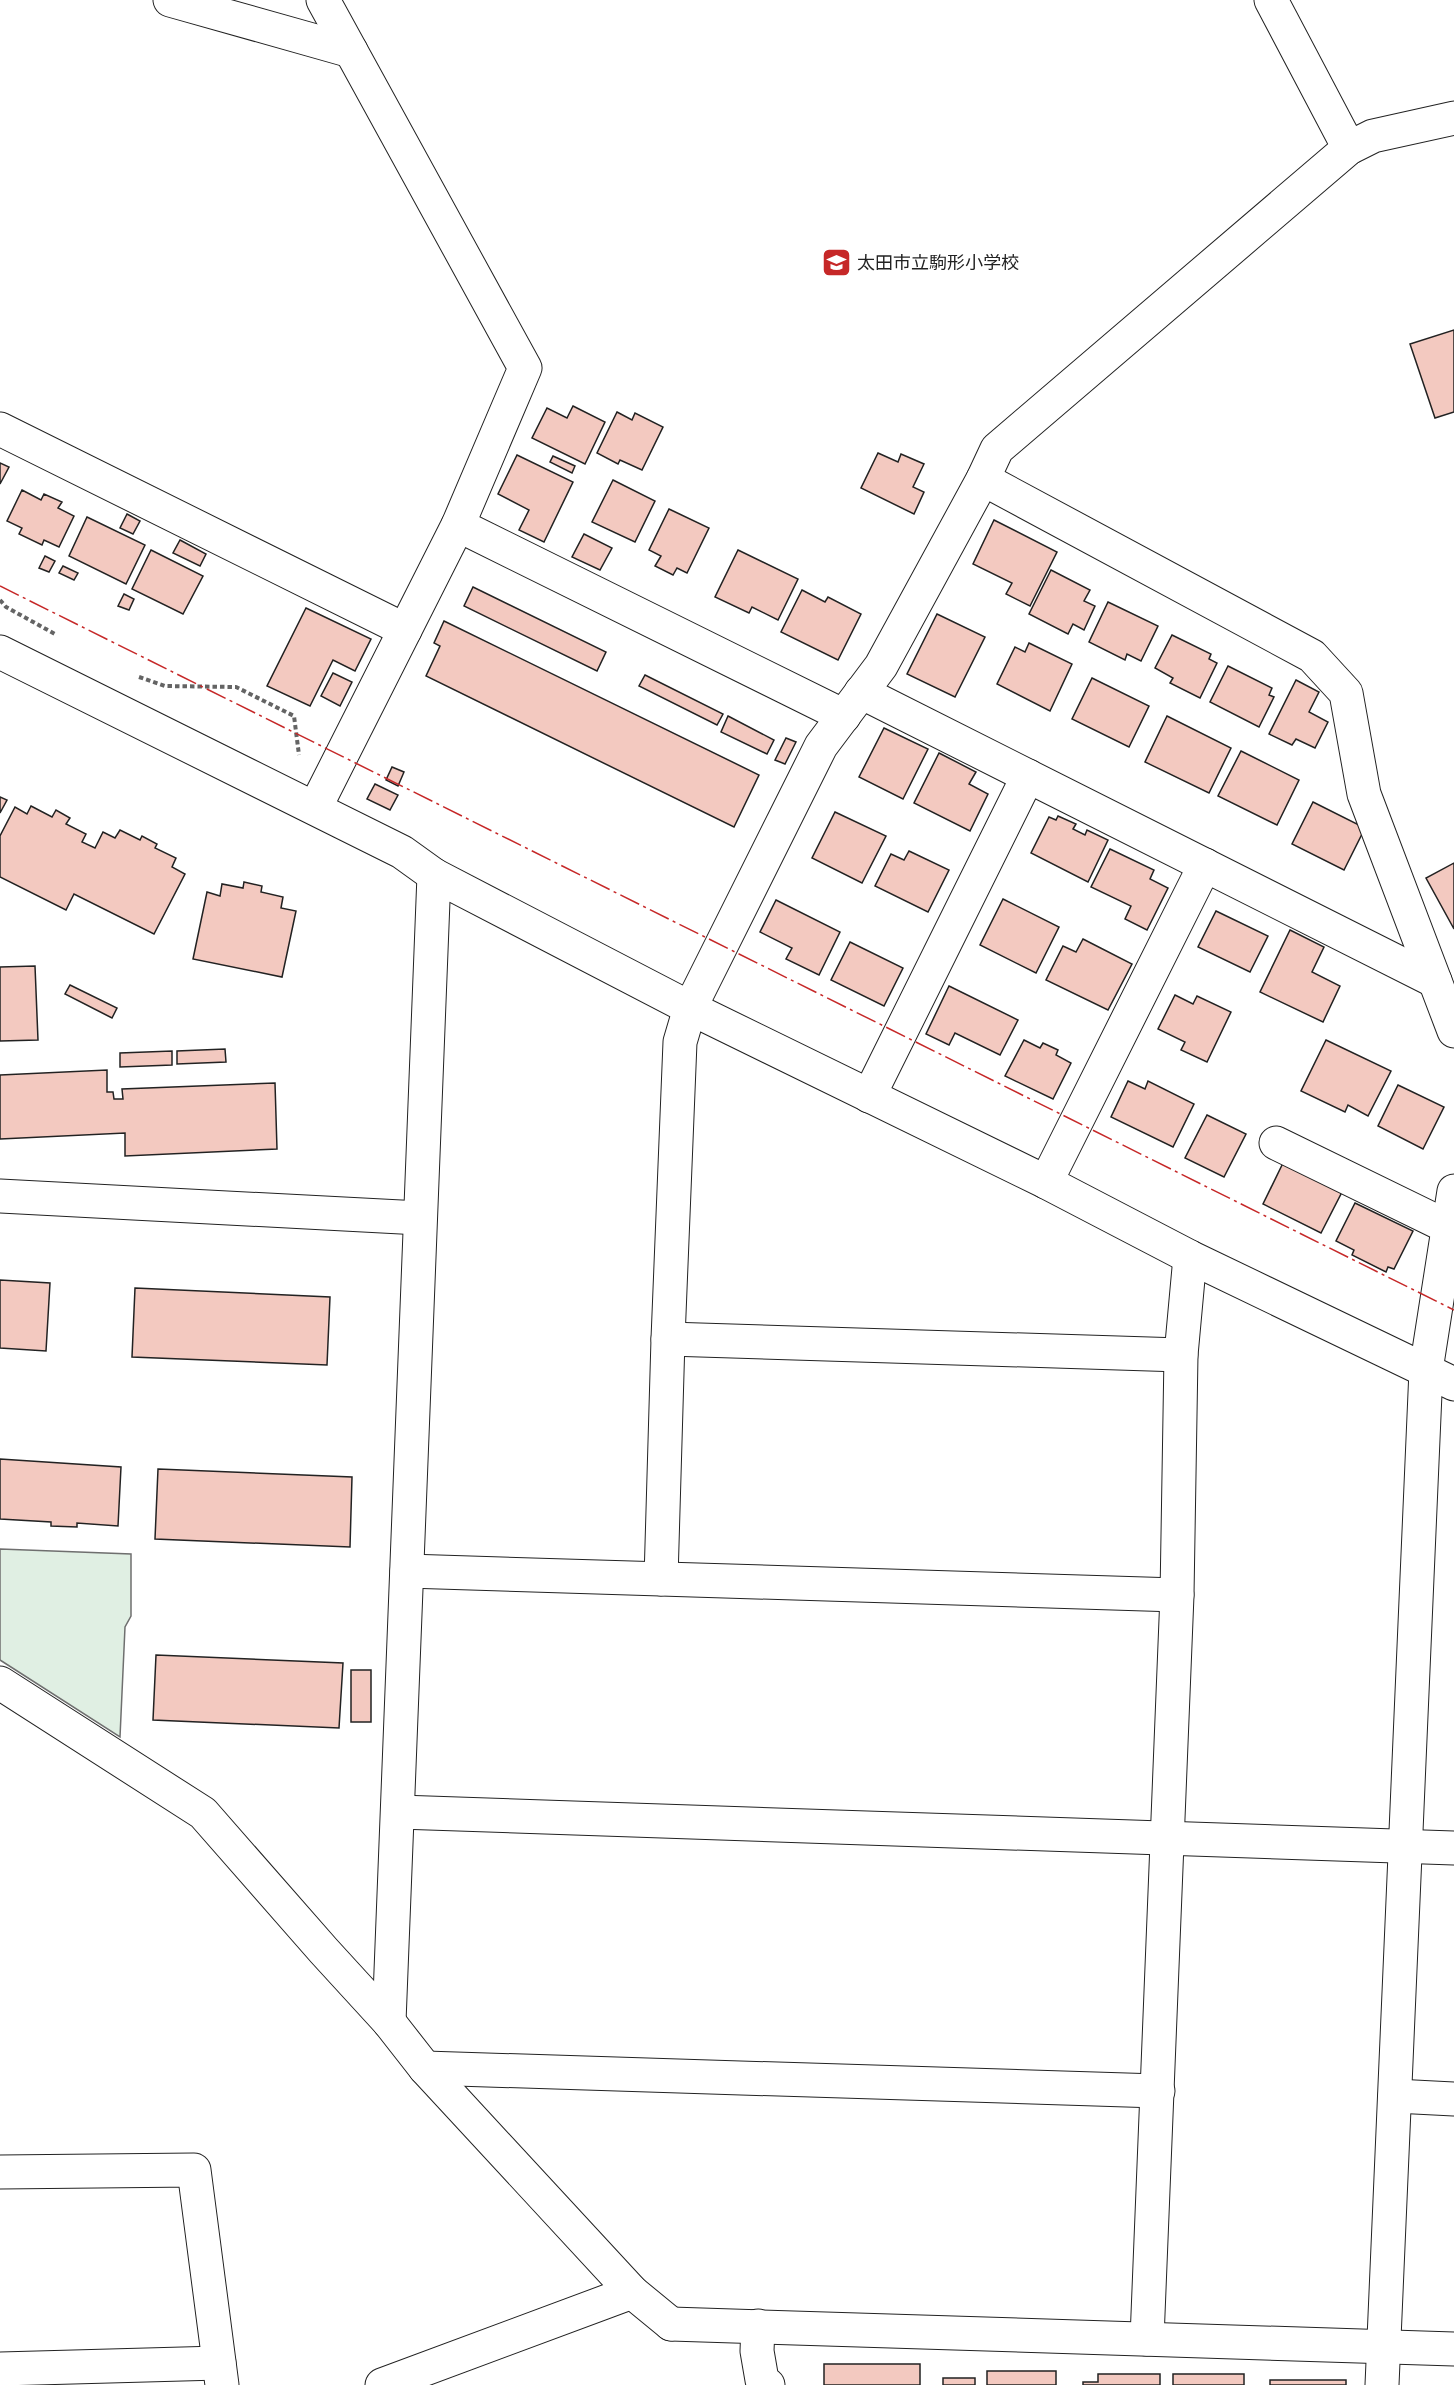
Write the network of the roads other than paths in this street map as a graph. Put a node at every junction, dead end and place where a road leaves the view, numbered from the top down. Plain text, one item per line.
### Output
1 (170, 0) edge
2 (323, 0) edge
3 (1271, 0) edge
4 (351, 51) junction
5 (1454, 118) edge
6 (1349, 148) junction
7 (0, 429) edge
8 (983, 479) junction
9 (459, 525) junction
10 (405, 630) junction
11 (0, 652) edge
12 (853, 704) junction
13 (1028, 776) junction
14 (315, 808) junction
15 (1205, 865) junction
16 (434, 875) junction
17 (1435, 981) junction
18 (690, 1008) junction
19 (1454, 1031) edge
20 (869, 1096) junction
21 (1276, 1143) dead end
22 (1046, 1182) junction
23 (1454, 1191) edge
24 (0, 1196) edge
25 (420, 1218) junction
26 (1448, 1227) junction
27 (1190, 1257) junction
28 (668, 1339) junction
29 (1181, 1355) junction
30 (1440, 1377) edge
31 (407, 1571) junction
32 (661, 1579) junction
33 (1177, 1595) junction
34 (0, 1683) edge
35 (399, 1812) junction
36 (1167, 1838) junction
37 (1405, 1846) junction
38 (1454, 1848) edge
39 (389, 2022) junction
40 (424, 2068) junction
41 (1158, 2091) junction
42 (1395, 2096) junction
43 (1454, 2098) edge
44 (0, 2172) edge
45 (632, 2292) junction
46 (758, 2326) junction
47 (1147, 2339) junction
48 (1382, 2346) junction
49 (1454, 2349) edge
50 (0, 2369) edge
51 (220, 2374) edge
52 (382, 2385) edge
53 (768, 2385) edge
54 (1382, 2385) edge

1 - 4 street
2 - 4 street
3 - 6 street
4 - 9 street
5 - 6 street
6 - 8 street
7 - 10 street
8 - 12 street
8 - 17 street
9 - 10 street
9 - 12 street
10 - 14 street
11 - 14 street
12 - 13 street
12 - 18 street
13 - 15 street
13 - 20 street
14 - 16 street
15 - 17 street
15 - 22 street
16 - 18 street
16 - 25 street
17 - 19 street
18 - 20 street
18 - 28 street
20 - 22 street
21 - 26 street
22 - 27 street
23 - 26 street
24 - 25 street
25 - 31 street
26 - 30 street
27 - 29 street
27 - 30 street
28 - 29 street
28 - 32 street
29 - 33 street
30 - 37 street
31 - 32 street
31 - 35 street
32 - 33 street
33 - 36 street
34 - 39 street
35 - 36 street
35 - 39 street
36 - 37 street
36 - 41 street
37 - 38 street
37 - 42 street
39 - 40 street
40 - 41 street
40 - 45 street
41 - 47 street
42 - 43 street
42 - 48 street
44 - 51 street
45 - 46 street
45 - 52 street
46 - 47 street
46 - 53 street
47 - 48 street
48 - 49 street
48 - 54 street
50 - 51 street

